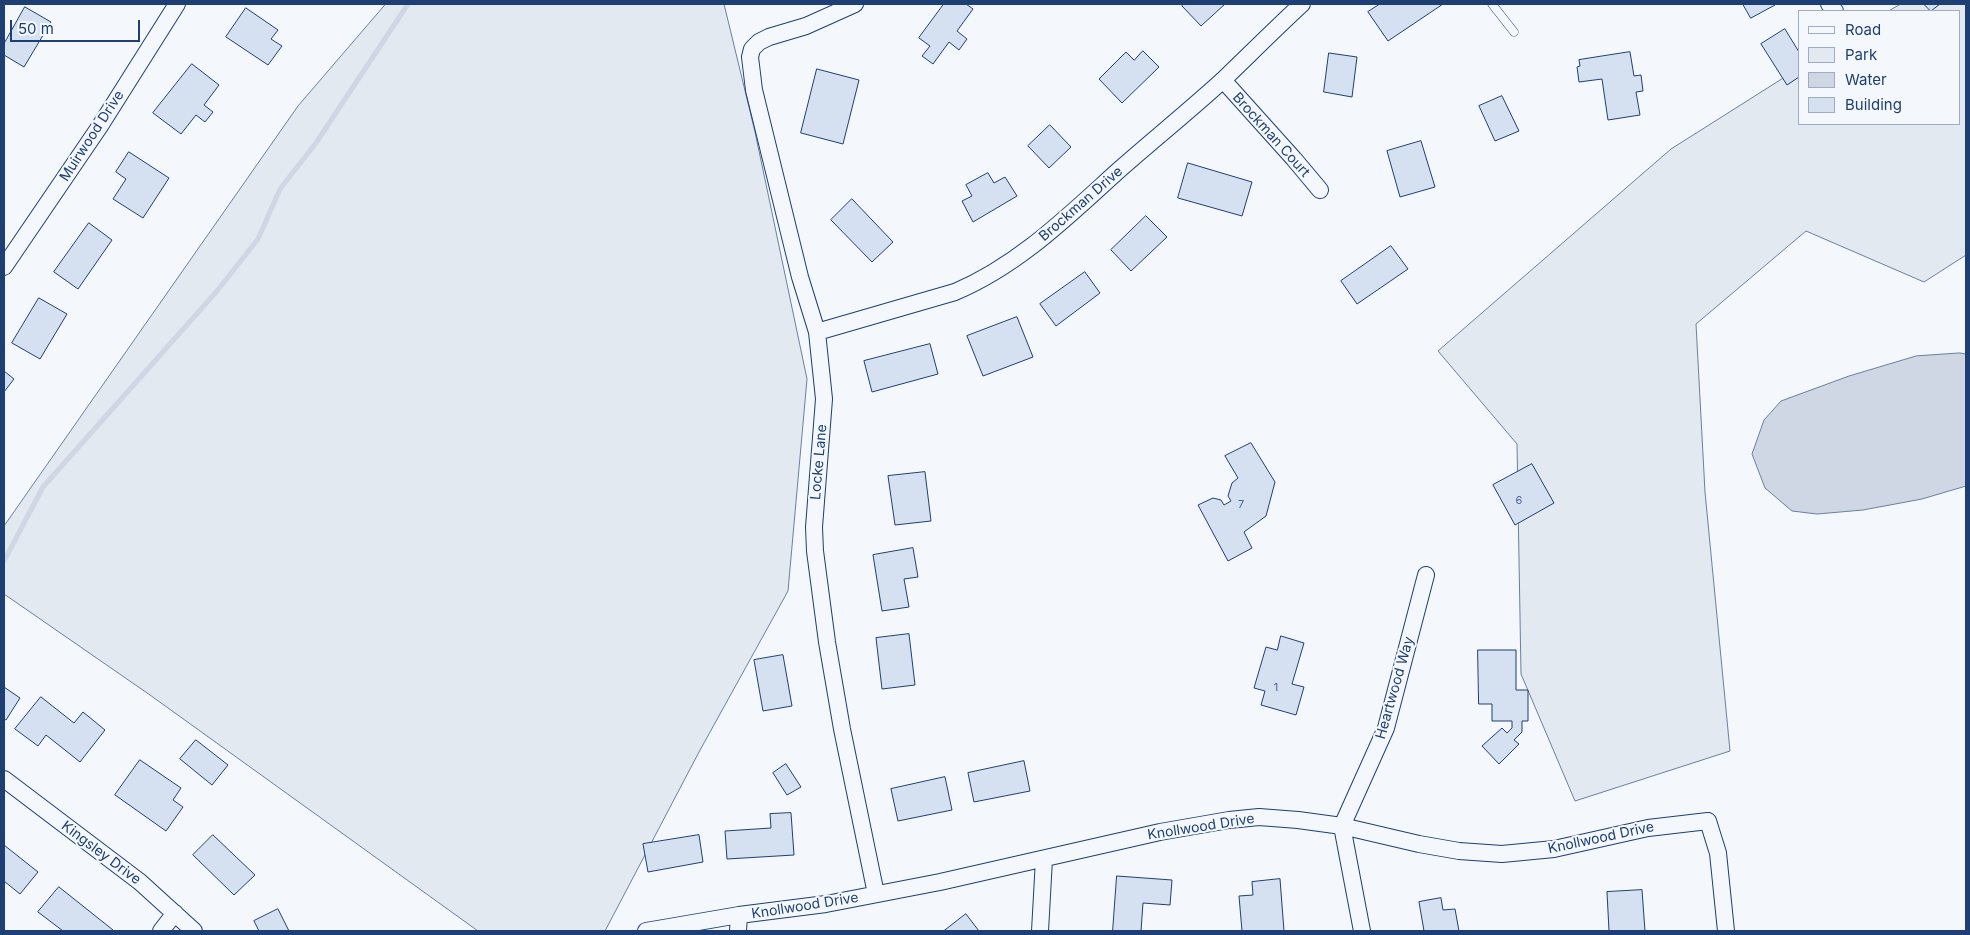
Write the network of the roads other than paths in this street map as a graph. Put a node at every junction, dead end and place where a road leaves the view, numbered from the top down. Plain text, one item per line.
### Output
1 (177, 4) edge
2 (854, 4) edge
3 (1302, 4) edge
4 (1492, 4) edge
5 (1514, 32) dead end
6 (1223, 80) junction
7 (1320, 190) dead end
8 (4, 267) edge
9 (817, 332) junction
10 (1426, 575) dead end
11 (4, 779) edge
12 (1342, 826) junction
13 (1044, 859) junction
14 (876, 894) junction
15 (175, 913) junction
16 (738, 923) edge
17 (161, 931) edge
18 (194, 931) edge
19 (646, 931) edge
20 (1040, 931) edge
21 (1362, 931) edge
22 (1726, 931) edge

1 - 8 street, Muirwood Drive
2 - 9 street, Locke Lane
3 - 6 street, Brockman Drive
4 - 5 lane
6 - 7 street, Brockman Court
6 - 9 street, Brockman Drive
9 - 14 street, Locke Lane
10 - 12 street, Heartwood Way
11 - 15 street, Kingsley Drive
12 - 13 street, Knollwood Drive
12 - 21 street
12 - 22 street, Knollwood Drive
13 - 14 street, Knollwood Drive
13 - 20 street
14 - 16 street, Knollwood Drive
15 - 17 street
15 - 18 street, Kingsley Drive
16 - 19 street, Knollwood Drive

